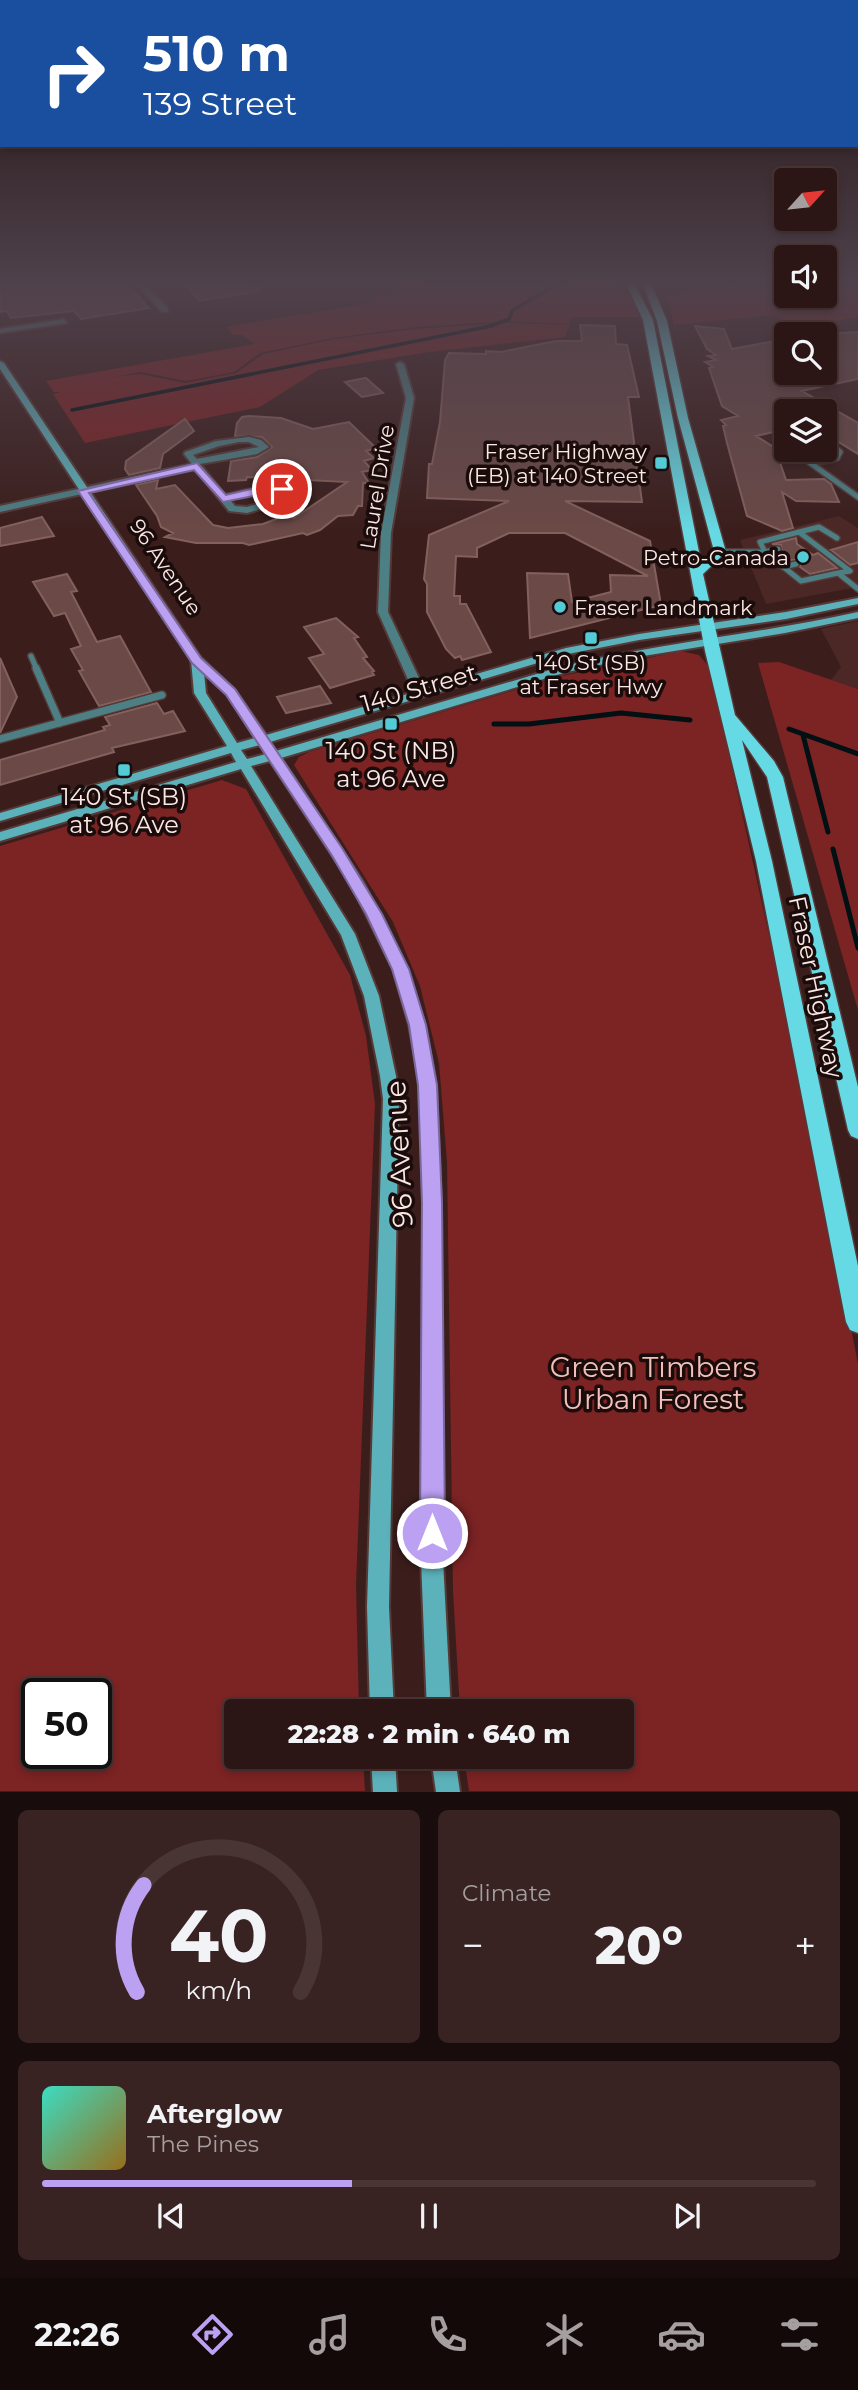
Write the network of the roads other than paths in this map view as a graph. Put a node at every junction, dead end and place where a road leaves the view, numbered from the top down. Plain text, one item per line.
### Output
1 (400, 364) dead end
2 (657, 365) edge
3 (671, 365) edge
4 (1, 367) edge
5 (811, 462) edge
6 (195, 464) junction
7 (83, 491) junction
8 (858, 497) edge
9 (223, 498) junction
10 (0, 509) edge
11 (799, 532) junction
12 (837, 538) dead end
13 (811, 541) junction
14 (799, 544) dead end
15 (778, 549) dead end
16 (720, 552) junction
17 (765, 552) junction
18 (830, 554) junction
19 (821, 556) dead end
20 (796, 564) dead end
21 (783, 567) junction
22 (697, 573) junction
23 (838, 573) junction
24 (858, 589) edge
25 (858, 601) edge
26 (858, 615) edge
27 (709, 626) junction
28 (711, 642) junction
29 (31, 656) dead end
30 (197, 660) junction
31 (421, 693) junction
32 (162, 695) dead end
33 (726, 705) junction
34 (60, 723) junction
35 (262, 738) junction
36 (0, 739) edge
37 (234, 747) junction
38 (272, 755) junction
39 (244, 763) junction
40 (0, 817) edge
41 (0, 837) edge
42 (858, 1130) edge
43 (858, 1322) edge
44 (382, 1699) edge
45 (438, 1699) edge
46 (384, 1769) edge
47 (445, 1769) edge
48 (385, 1791) edge
49 (448, 1791) edge

1 - 31 street, Laurel Drive
2 - 22 main road, Fraser Highway
3 - 16 main road
4 - 7 main road, 96 Avenue
5 - 8 lane
6 - 6 street
6 - 7 street
6 - 9 street
7 - 10 street
7 - 30 main road, 96 Avenue
9 - 9 street
11 - 12 lane
11 - 13 lane
11 - 17 lane
13 - 14 lane
13 - 18 lane
15 - 17 lane
16 - 17 lane
16 - 22 main road
17 - 21 lane
18 - 19 lane
18 - 23 lane
20 - 21 lane
21 - 23 lane
22 - 27 main road, Fraser Highway
23 - 24 lane
25 - 27 main road, 140 Street
26 - 28 main road, 140 Street
27 - 28 main road, Fraser Highway
27 - 31 main road, 140 Street
28 - 33 main road, Fraser Highway
28 - 38 main road, 140 Street
29 - 34 lane
30 - 35 main road, 96 Avenue
30 - 37 main road, 96 Avenue
31 - 35 main road, 140 Street
32 - 34 lane
33 - 42 main road, Fraser Highway
33 - 43 main road, Fraser Highway
34 - 36 lane
35 - 37 main road, 140 Street
35 - 38 main road, 96 Avenue
37 - 39 main road, 96 Avenue
37 - 40 main road, 140 Street
38 - 39 main road, 140 Street
38 - 45 main road, 96 Avenue
39 - 41 main road, 140 Street
39 - 44 main road, 96 Avenue
46 - 48 main road
47 - 49 main road

